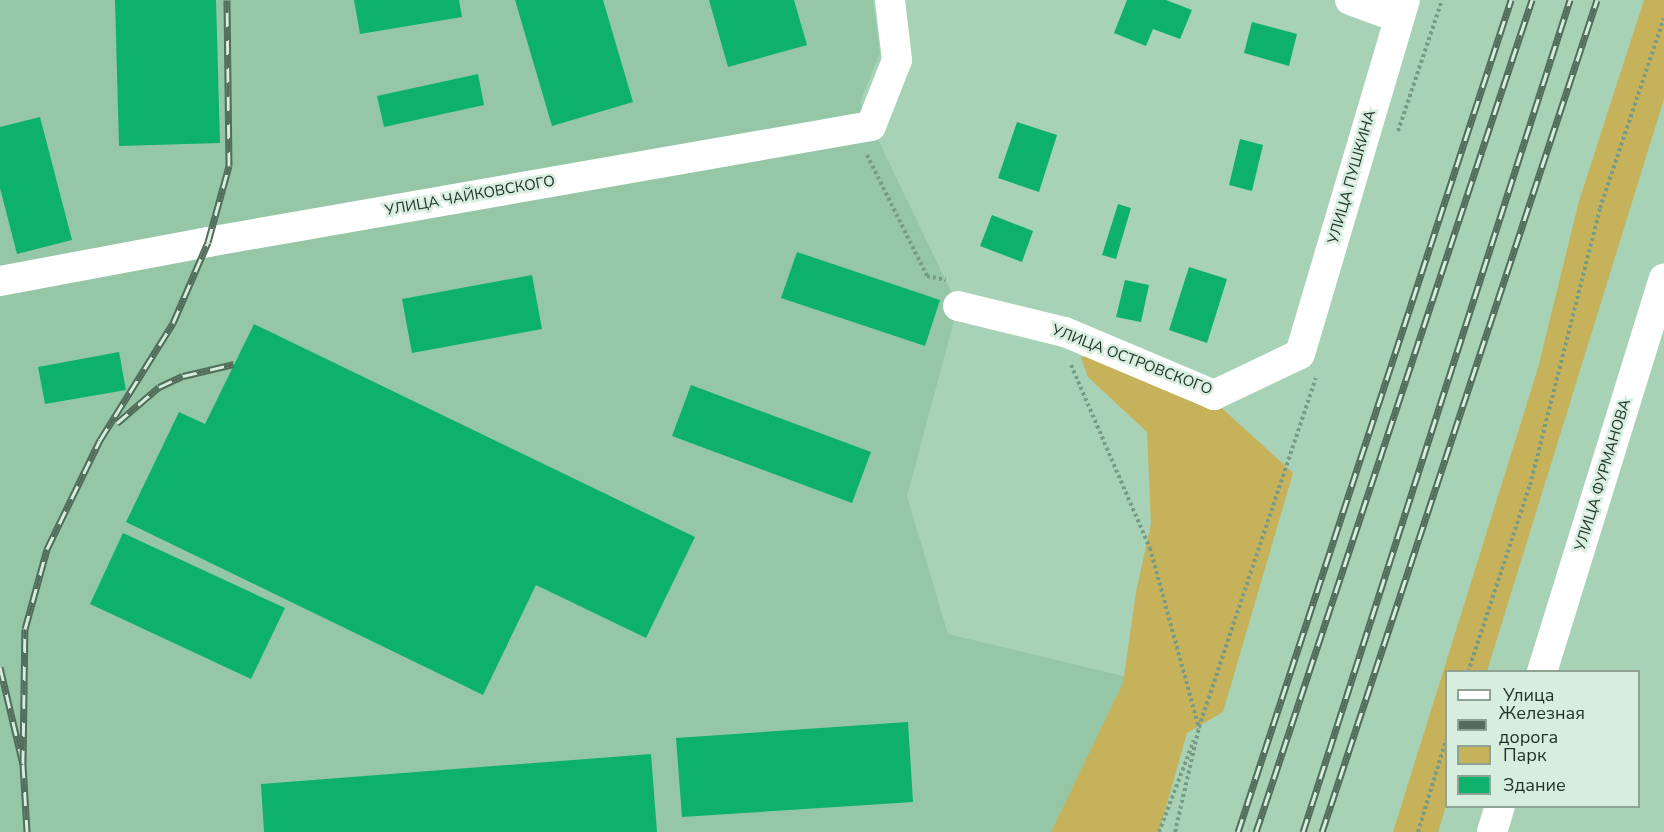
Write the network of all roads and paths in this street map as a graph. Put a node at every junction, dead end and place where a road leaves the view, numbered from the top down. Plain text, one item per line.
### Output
1 (890, 0) edge
2 (1350, 0) edge
3 (1442, 0) edge
4 (1402, 9) edge
5 (1664, 18) edge
6 (854, 129) junction
7 (1397, 136) dead end
8 (1664, 279) edge
9 (0, 281) edge
10 (953, 293) joint
11 (1065, 332) junction
12 (1309, 364) junction
13 (1469, 670) edge
14 (1543, 670) edge
15 (1199, 727) junction
16 (1445, 743) edge
17 (1500, 808) edge
18 (1159, 832) edge
19 (1175, 832) edge
20 (1418, 832) edge
21 (1492, 832) edge

1 - 6 street, УЛИЦА ЧАЙКОВСКОГО
2 - 4 street
3 - 7 path
4 - 12 street, УЛИЦА ПУШКИНА
5 - 13 path
6 - 9 street, УЛИЦА ЧАЙКОВСКОГО
6 - 10 path
8 - 14 street, УЛИЦА ФУРМАНОВА
10 - 11 street, УЛИЦА ОСТРОВСКОГО
11 - 12 street, УЛИЦА ОСТРОВСКОГО
11 - 15 path
12 - 15 path
15 - 18 path
15 - 19 path
16 - 20 path
17 - 21 street

